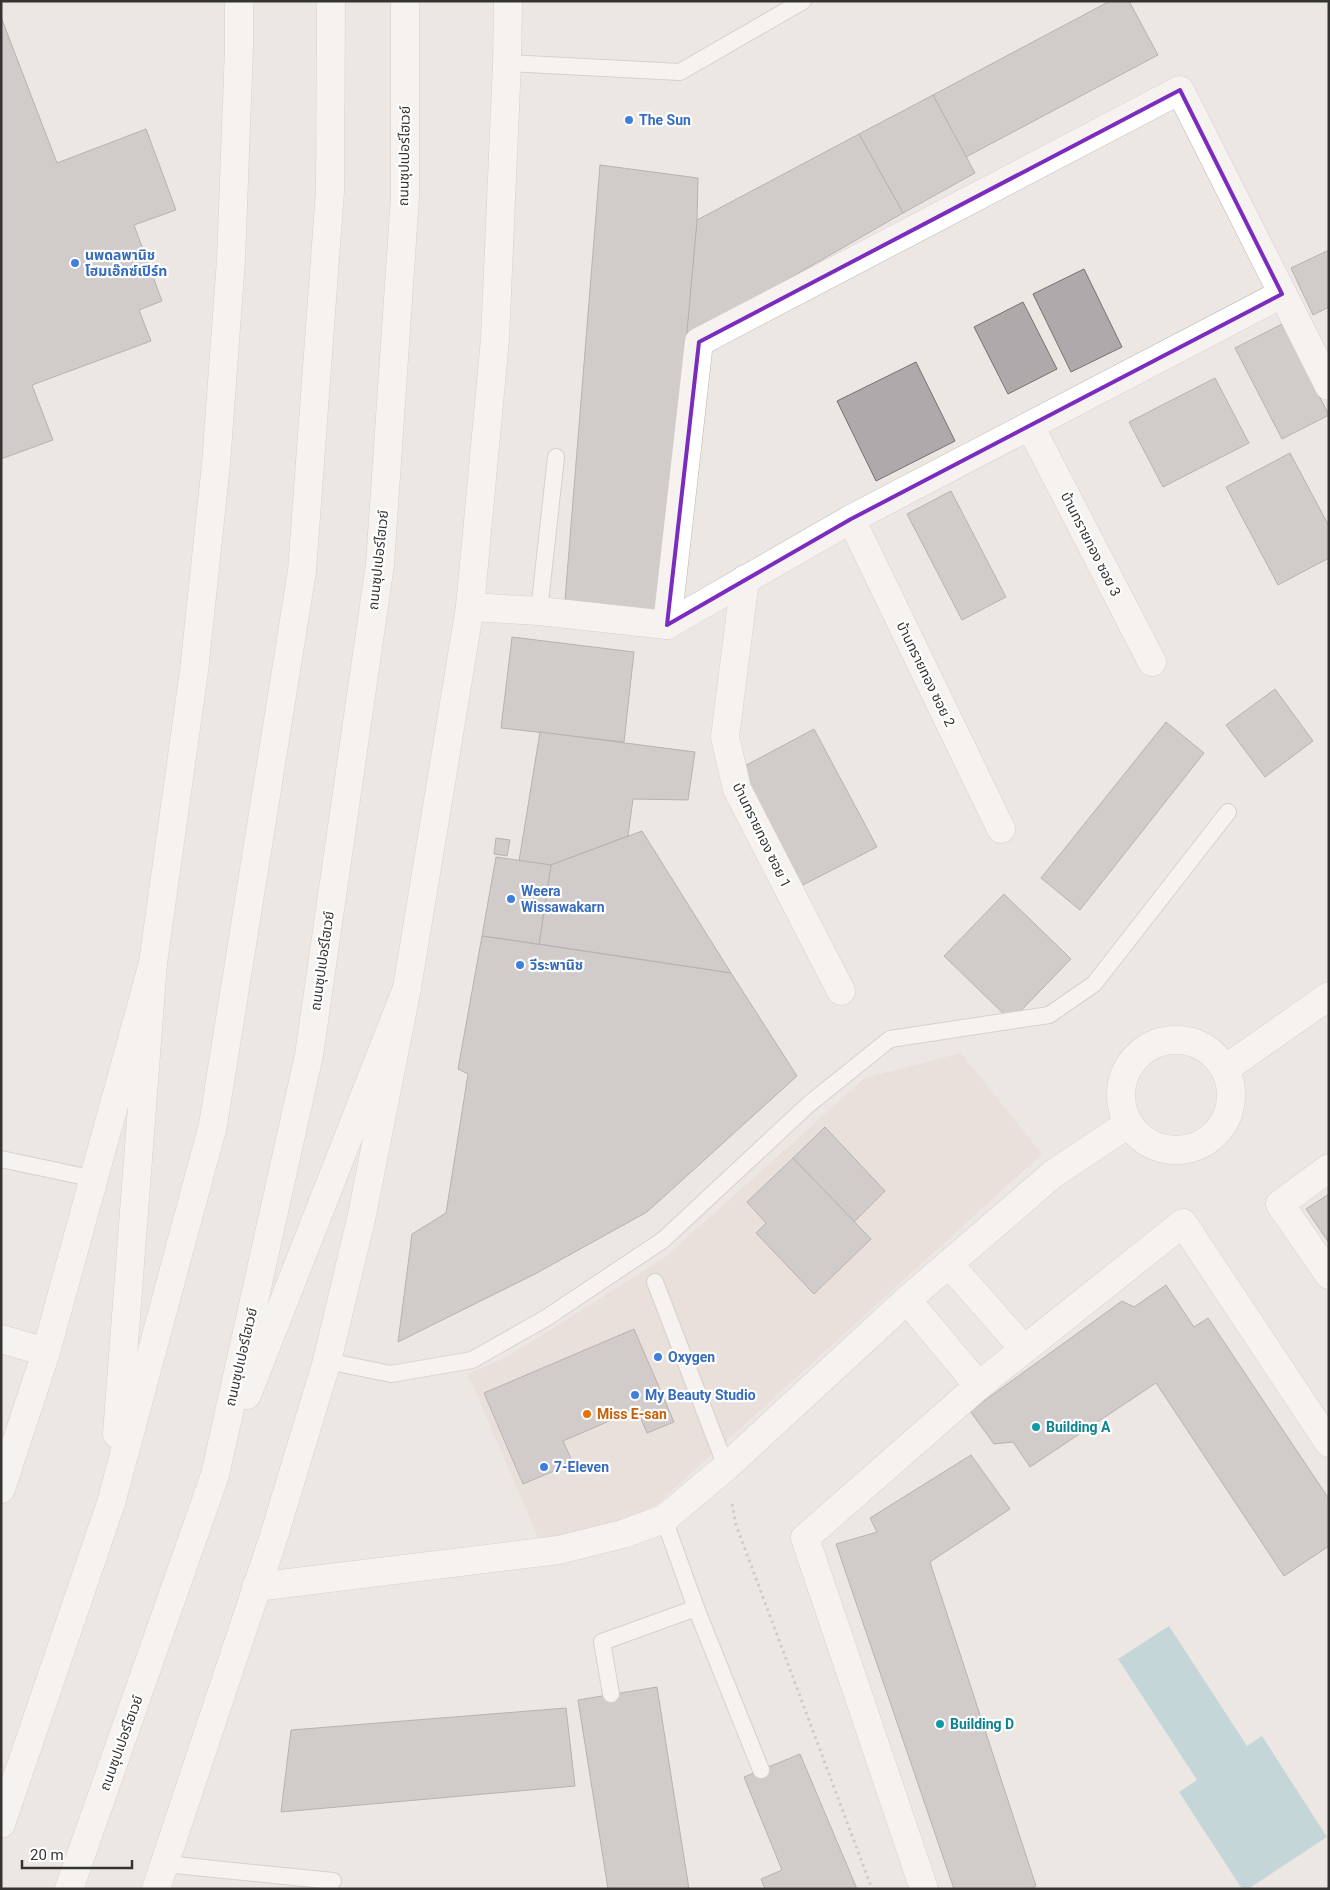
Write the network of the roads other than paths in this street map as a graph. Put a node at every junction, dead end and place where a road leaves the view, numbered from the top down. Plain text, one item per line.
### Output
1 (239, 1) edge
2 (331, 1) edge
3 (404, 1) edge
4 (508, 1) edge
5 (803, 1) edge
6 (508, 63) junction
7 (1282, 294) junction
8 (1329, 386) edge
9 (1030, 426) junction
10 (556, 457) dead end
11 (851, 519) junction
12 (745, 579) junction
13 (470, 607) junction
14 (539, 611) junction
15 (667, 625) junction
16 (1152, 662) dead end
17 (1228, 812) dead end
18 (1000, 829) dead end
19 (153, 963) junction
20 (407, 988) junction
21 (841, 991) dead end
22 (1329, 996) edge
23 (1224, 1070) junction
24 (1128, 1124) junction
25 (1, 1159) edge
26 (1329, 1168) edge
27 (95, 1179) junction
28 (949, 1264) junction
29 (1329, 1275) edge
30 (655, 1282) dead end
31 (907, 1300) junction
32 (1, 1339) edge
33 (1024, 1349) junction
34 (46, 1352) junction
35 (327, 1361) junction
36 (978, 1386) junction
37 (1329, 1443) edge
38 (726, 1467) junction
39 (215, 1475) junction
40 (1, 1489) edge
41 (111, 1503) junction
42 (664, 1519) junction
43 (256, 1587) junction
44 (696, 1608) junction
45 (611, 1694) dead end
46 (761, 1770) dead end
47 (1, 1824) edge
48 (160, 1877) edge
49 (333, 1881) dead end
50 (69, 1889) edge
51 (924, 1889) edge

1 - 19 main road
2 - 41 main road
3 - 39 main road, ถนนซุปเปอร์ไฮเวย์
4 - 6 main road
5 - 6 lane
6 - 13 main road
7 - 8 main road
7 - 9 main road
7 - 15 main road
9 - 11 main road
9 - 16 main road, บ้านทรายทอง ซอย 3
10 - 14 lane
11 - 12 main road
11 - 18 main road, บ้านทรายทอง ซอย 2
12 - 15 main road
12 - 21 main road, บ้านทรายทอง ซอย 1
13 - 14 main road
13 - 20 main road
14 - 15 main road
17 - 35 lane
19 - 27 main road
19 - 41 main road
20 - 35 main road
20 - 39 main road
22 - 23 main road
23 - 24 main road
23 - 24 main road
24 - 28 main road
25 - 27 lane
26 - 29 main road
27 - 34 main road
28 - 31 main road
28 - 33 main road
30 - 38 lane
31 - 36 main road
31 - 38 main road
32 - 34 main road
33 - 36 main road
33 - 37 main road
34 - 40 main road
35 - 43 main road
36 - 51 main road
38 - 42 main road
39 - 50 main road, ถนนซุปเปอร์ไฮเวย์
41 - 47 main road
42 - 43 main road
42 - 44 lane
43 - 48 main road
44 - 45 lane
44 - 46 lane
48 - 49 lane

